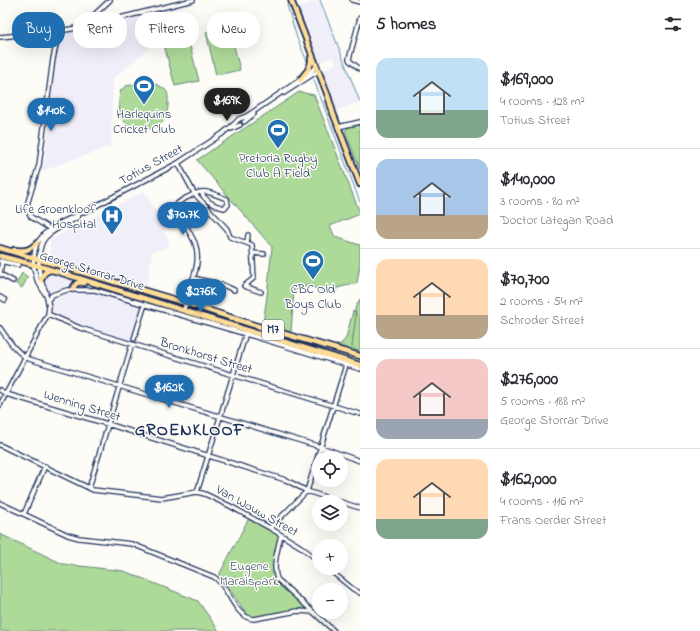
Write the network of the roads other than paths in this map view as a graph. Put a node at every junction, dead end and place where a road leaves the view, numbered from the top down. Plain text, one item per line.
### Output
1 (110, 0) edge
2 (173, 0) edge
3 (193, 0) edge
4 (290, 0) edge
5 (352, 0) edge
6 (360, 2) edge
7 (170, 5) junction
8 (97, 12) edge
9 (127, 16) edge
10 (360, 18) edge
11 (12, 36) edge
12 (0, 37) edge
13 (55, 48) edge
14 (311, 58) junction
15 (360, 69) edge
16 (316, 70) junction
17 (300, 80) junction
18 (242, 118) junction
19 (238, 120) junction
20 (244, 122) junction
21 (360, 122) edge
22 (240, 125) junction
23 (338, 127) junction
24 (222, 134) junction
25 (178, 163) junction
26 (360, 184) edge
27 (201, 192) junction
28 (194, 193) junction
29 (88, 210) junction
30 (42, 224) junction
31 (50, 229) junction
32 (54, 231) junction
33 (49, 234) junction
34 (43, 235) junction
35 (248, 235) dead end
36 (37, 242) junction
37 (247, 243) junction
38 (0, 248) edge
39 (253, 253) junction
40 (264, 254) dead end
41 (1, 259) edge
42 (36, 259) junction
43 (33, 264) junction
44 (18, 265) dead end
45 (39, 266) junction
46 (51, 270) junction
47 (0, 273) edge
48 (193, 278) junction
49 (41, 280) junction
50 (13, 281) dead end
51 (99, 285) junction
52 (73, 290) junction
53 (234, 290) dead end
54 (262, 292) dead end
55 (0, 297) edge
56 (47, 298) junction
57 (5, 300) dead end
58 (186, 303) junction
59 (145, 304) junction
60 (184, 310) junction
61 (48, 314) junction
62 (222, 314) junction
63 (254, 325) junction
64 (0, 328) edge
65 (246, 332) junction
66 (290, 335) junction
67 (134, 339) dead end
68 (284, 341) junction
69 (132, 344) junction
70 (294, 344) junction
71 (360, 356) edge
72 (25, 357) junction
73 (346, 365) junction
74 (360, 365) edge
75 (360, 369) edge
76 (233, 375) junction
77 (119, 387) junction
78 (0, 390) edge
79 (6, 394) junction
80 (0, 405) edge
81 (333, 406) junction
82 (360, 414) edge
83 (220, 417) junction
84 (108, 424) junction
85 (0, 445) edge
86 (321, 448) junction
87 (208, 456) junction
88 (360, 460) edge
89 (45, 466) junction
90 (89, 488) junction
91 (307, 491) junction
92 (197, 492) junction
93 (319, 495) edge
94 (0, 503) edge
95 (348, 504) edge
96 (360, 508) edge
97 (24, 514) junction
98 (270, 528) junction
99 (280, 535) junction
100 (312, 556) edge
101 (336, 575) edge
102 (360, 593) edge
103 (312, 610) edge
104 (312, 612) edge
105 (321, 619) edge
106 (334, 631) edge

1 - 8 street
2 - 7 street
3 - 7 street
4 - 14 main road
4 - 16 main road
5 - 6 street
7 - 9 street
10 - 15 street
11 - 12 street
13 - 30 street
14 - 16 main road
14 - 17 main road
16 - 17 street, Totius Street
16 - 20 street
16 - 23 main road
17 - 18 street, Totius Street
18 - 19 street, Totius Street
18 - 20 street
19 - 22 street
19 - 24 street, Totius Street
20 - 22 street
21 - 23 street
22 - 24 street, Totius Street
23 - 26 main road
24 - 25 street, Totius Street
25 - 28 street
25 - 29 street, Totius Street
27 - 27 street
27 - 28 street
28 - 37 street
28 - 48 street
29 - 31 street, Totius Street
29 - 32 street, Totius Street
30 - 31 street
30 - 34 street
31 - 32 street
31 - 33 street
31 - 34 street, Totius Street
32 - 33 street, Totius Street
33 - 42 street
34 - 36 street, Totius Street
35 - 37 street
36 - 38 main road
36 - 42 street, Totius Street
37 - 39 street
38 - 42 main road, George Storrar Drive / M7
39 - 40 street
39 - 54 street
41 - 43 main road, George Storrar Drive / M7
41 - 44 street
41 - 47 street
42 - 43 street
42 - 45 street
42 - 58 main road, George Storrar Drive / M7
43 - 45 main road, George Storrar Drive / M7
43 - 56 street
45 - 46 main road, George Storrar Drive / M7
45 - 49 street
46 - 49 main road
46 - 51 main road, George Storrar Drive / M7
47 - 50 street
48 - 53 street
48 - 58 street
49 - 56 street
51 - 52 main road
51 - 60 main road, George Storrar Drive / M7
52 - 56 street, George Storrar Drive
52 - 59 street, George Storrar Drive
55 - 57 street
56 - 61 street
58 - 60 street
58 - 62 main road, George Storrar Drive / M7
59 - 65 street, George Storrar Drive
59 - 67 street
60 - 65 main road, George Storrar Drive / M7
61 - 69 street, Bronkhorst Street
61 - 72 street
62 - 63 main road, George Storrar Drive / M7
62 - 65 main road
63 - 65 main road
63 - 66 main road, George Storrar Drive / M7
64 - 72 street
65 - 68 main road, George Storrar Drive / M7
65 - 73 street, George Storrar Drive
65 - 76 street
66 - 68 main road
66 - 70 main road
66 - 71 main road, George Storrar Drive / M7
68 - 70 main road, George Storrar Drive / M7
69 - 76 street, Bronkhorst Street
69 - 77 street
70 - 74 main road, George Storrar Drive / M7
72 - 77 street
72 - 79 street
73 - 75 street, George Storrar Drive
73 - 81 street
76 - 81 street, Bronkhorst Street
76 - 83 street
77 - 83 street
77 - 84 street
78 - 79 street, Wenning Street
79 - 80 street
79 - 84 street, Wenning Street
81 - 82 street, Bronkhorst Street
81 - 86 street
83 - 86 street
83 - 87 street
84 - 87 street, Wenning Street
84 - 90 street
85 - 89 street, Van Wouw Street
86 - 88 street
86 - 91 street
87 - 91 street, Wenning Street
87 - 92 street
89 - 90 street, Van Wouw Street
89 - 97 street
90 - 92 street, Van Wouw Street
91 - 93 street, Wenning Street
91 - 98 street
92 - 98 street, Van Wouw Street
94 - 97 street
95 - 96 street, Wenning Street
97 - 104 street
98 - 99 street, Van Wouw Street
99 - 100 street, Van Wouw Street
99 - 103 street
101 - 102 street
105 - 106 street

